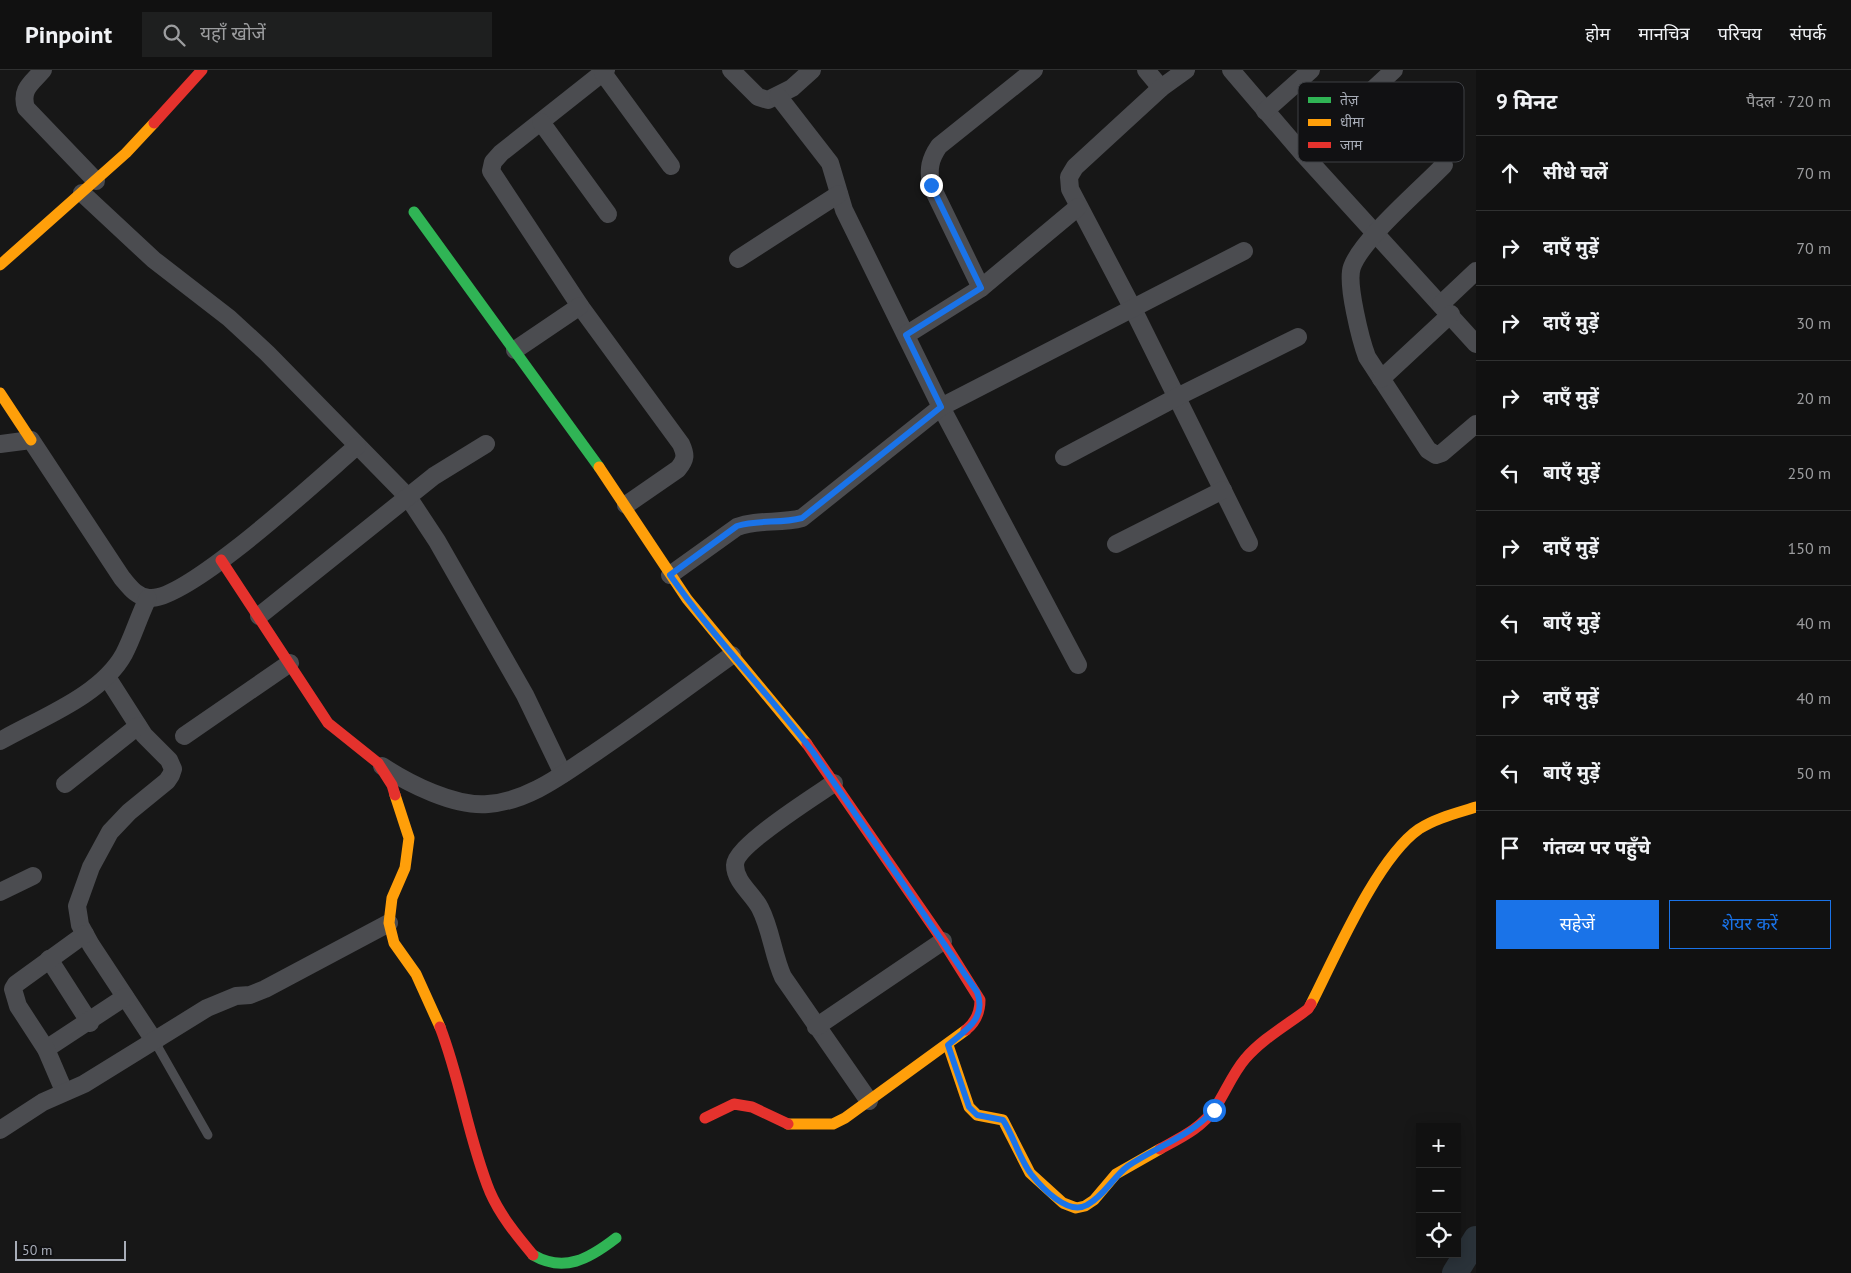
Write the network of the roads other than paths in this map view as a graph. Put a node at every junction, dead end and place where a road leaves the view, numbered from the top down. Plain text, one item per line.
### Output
1 (43, 70) edge
2 (202, 70) edge
3 (731, 70) edge
4 (812, 70) edge
5 (1034, 70) edge
6 (1146, 70) edge
7 (1186, 70) edge
8 (1231, 70) edge
9 (1310, 70) edge
10 (1394, 70) edge
11 (605, 71) edge
12 (1381, 82) edge
13 (1161, 88) junction
14 (778, 96) junction
15 (1265, 111) junction
16 (541, 122) junction
17 (1298, 148) edge
18 (1310, 162) edge
19 (671, 166) dead end
20 (1444, 166) dead end
21 (96, 181) junction
22 (82, 193) junction
23 (839, 194) junction
24 (1078, 207) junction
25 (414, 212) dead end
26 (608, 214) dead end
27 (1376, 233) junction
28 (1244, 251) dead end
29 (738, 259) dead end
30 (0, 265) edge
31 (1476, 271) edge
32 (981, 288) junction
33 (580, 306) junction
34 (1132, 307) junction
35 (1446, 309) junction
36 (906, 335) junction
37 (1298, 337) dead end
38 (1476, 344) edge
39 (515, 350) junction
40 (1380, 379) junction
41 (0, 393) edge
42 (1177, 397) junction
43 (941, 407) junction
44 (1476, 424) edge
45 (31, 440) junction
46 (0, 444) edge
47 (486, 444) dead end
48 (357, 446) junction
49 (1064, 457) dead end
50 (1223, 490) junction
51 (408, 497) junction
52 (626, 505) junction
53 (1249, 542) dead end
54 (1116, 544) dead end
55 (222, 560) junction
56 (670, 575) junction
57 (148, 598) junction
58 (259, 616) junction
59 (732, 655) junction
60 (290, 662) junction
61 (1078, 665) dead end
62 (107, 677) junction
63 (138, 726) junction
64 (184, 736) dead end
65 (0, 741) edge
66 (378, 764) junction
67 (563, 774) junction
68 (834, 783) junction
69 (65, 784) dead end
70 (1476, 807) edge
71 (33, 876) dead end
72 (0, 892) edge
73 (389, 923) junction
74 (85, 934) junction
75 (943, 941) junction
76 (49, 959) junction
77 (125, 997) junction
78 (90, 1023) junction
79 (816, 1027) junction
80 (155, 1042) junction
81 (948, 1045) junction
82 (46, 1050) junction
83 (64, 1091) junction
84 (869, 1101) junction
85 (705, 1118) dead end
86 (0, 1130) edge
87 (208, 1135) dead end
88 (616, 1238) dead end

1 - 21 street
2 - 21 street
3 - 14 street
4 - 14 street
5 - 32 street
6 - 13 street
7 - 13 street
8 - 15 street
9 - 15 street
10 - 12 street
11 - 16 street
11 - 19 street
13 - 24 street
14 - 23 street
15 - 17 street
16 - 26 street
16 - 33 street
18 - 27 street
20 - 27 street
21 - 22 street
22 - 30 street
22 - 48 street
23 - 29 street
23 - 36 street
24 - 32 street
24 - 34 street
25 - 39 street
27 - 35 street
27 - 40 street
28 - 34 street
31 - 35 street
32 - 36 street
33 - 39 street
33 - 52 street
34 - 42 street
34 - 43 street
35 - 38 street
35 - 40 street
36 - 43 street
37 - 42 street
39 - 52 street
40 - 44 street
41 - 45 street
42 - 49 street
42 - 50 street
43 - 56 street
43 - 61 street
45 - 46 street
45 - 57 street
47 - 51 street
48 - 51 street
48 - 55 street
50 - 53 street
50 - 54 street
51 - 58 street
51 - 67 street
52 - 56 street
55 - 57 street
55 - 58 street
56 - 59 street
57 - 62 street
58 - 60 street
59 - 67 street
59 - 68 street
60 - 64 street
60 - 66 street
62 - 63 street
62 - 65 street
63 - 69 street
63 - 74 street
66 - 67 street
66 - 73 street
68 - 75 street
68 - 79 street
70 - 81 street
71 - 72 street
73 - 80 street
73 - 88 street
74 - 76 street
74 - 77 street
75 - 79 street
75 - 81 street
76 - 78 street
76 - 82 street
77 - 78 street
77 - 80 street
78 - 82 street
79 - 84 street
80 - 83 street
80 - 87 lane
81 - 84 street
82 - 83 street
83 - 86 street
84 - 85 street

